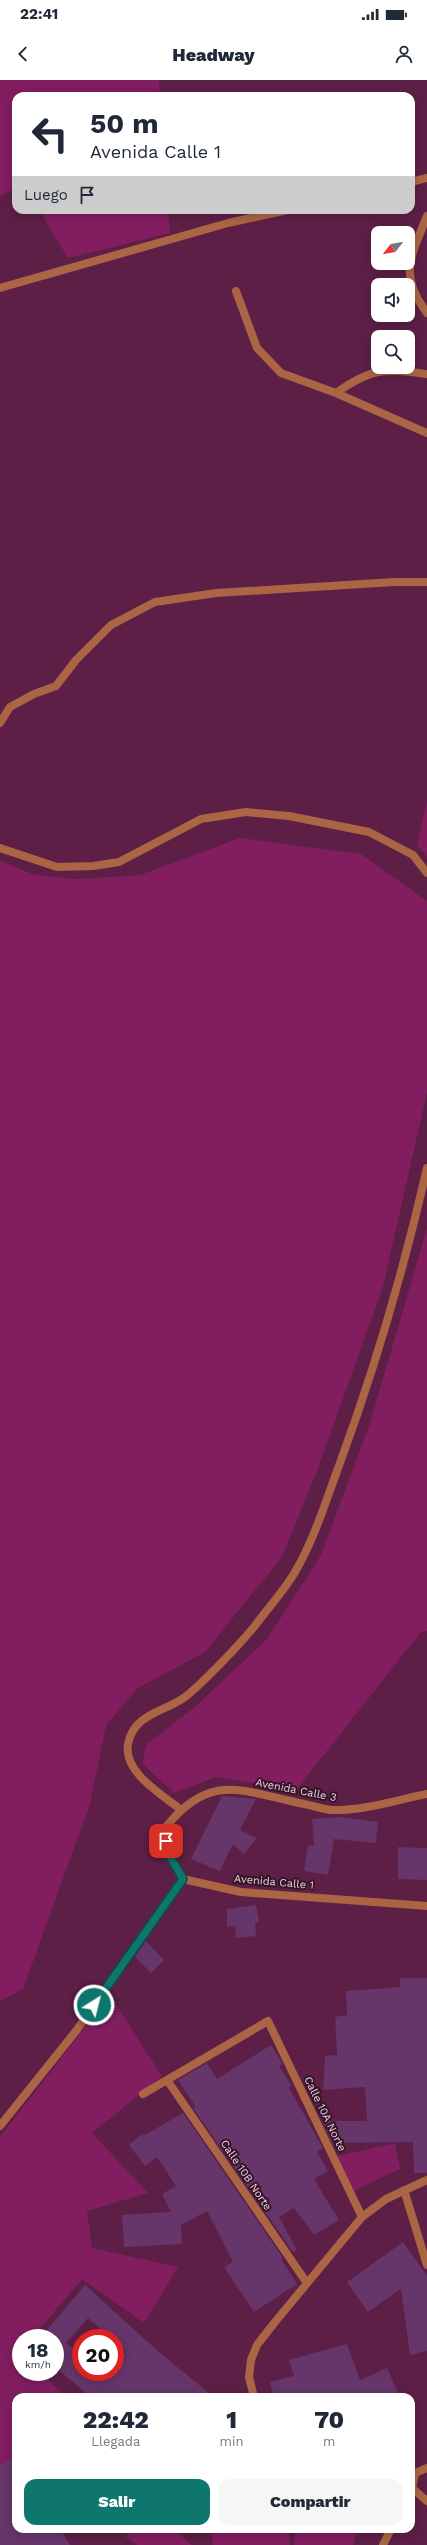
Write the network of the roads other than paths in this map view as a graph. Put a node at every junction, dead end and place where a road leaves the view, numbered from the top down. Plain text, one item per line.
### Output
1 (427, 178) edge
2 (415, 181) edge
3 (270, 214) edge
4 (427, 216) edge
5 (0, 288) edge
6 (236, 291) dead end
7 (427, 313) edge
8 (427, 374) edge
9 (336, 394) junction
10 (427, 433) edge
11 (427, 582) edge
12 (0, 723) edge
13 (0, 848) edge
14 (427, 873) edge
15 (427, 1168) edge
16 (427, 1794) edge
17 (180, 1810) junction
18 (183, 1879) junction
19 (427, 1906) edge
20 (167, 2080) junction
21 (143, 2094) dead end
22 (0, 2126) edge
23 (427, 2180) edge
24 (404, 2190) junction
25 (362, 2217) junction
26 (427, 2265) edge
27 (307, 2283) junction
28 (253, 2393) edge
29 (427, 2468) edge
30 (415, 2474) edge
31 (415, 2493) edge
32 (427, 2501) edge
33 (389, 2533) edge
34 (383, 2545) edge

1 - 2 street
3 - 5 street
4 - 7 street
6 - 9 street
8 - 9 street
9 - 10 street
11 - 12 street
13 - 14 street
15 - 17 street
16 - 17 street, Avenida Calle 3
17 - 18 street
18 - 19 street, Avenida Calle 1
18 - 22 street
20 - 21 street
20 - 25 street, Calle 10A Norte
20 - 27 street, Calle 10B Norte
23 - 24 street
24 - 25 street
24 - 26 street
25 - 27 street
27 - 28 street
29 - 30 street
31 - 32 street
33 - 34 street

